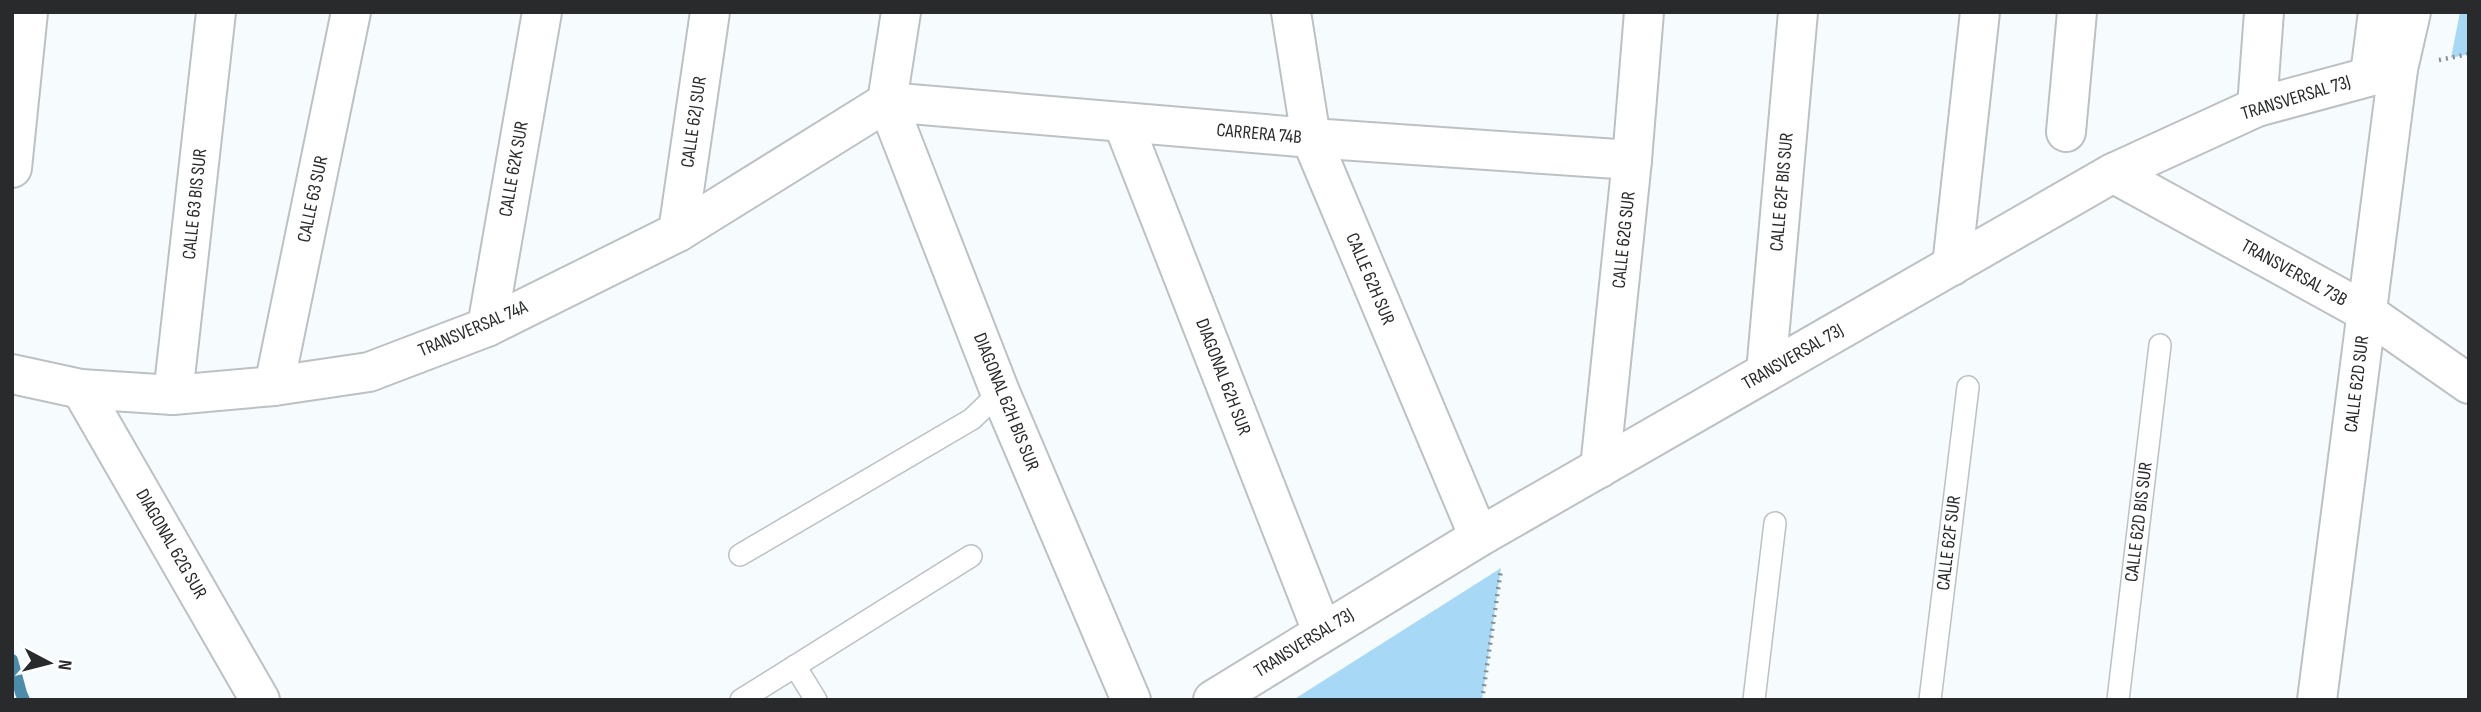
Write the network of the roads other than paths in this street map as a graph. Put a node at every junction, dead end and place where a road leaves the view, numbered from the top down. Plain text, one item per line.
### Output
1 (28, 12) edge
2 (216, 12) edge
3 (351, 12) edge
4 (542, 12) edge
5 (710, 12) edge
6 (901, 12) edge
7 (1291, 12) edge
8 (1644, 12) edge
9 (1798, 12) edge
10 (1967, 12) edge
11 (2077, 12) edge
12 (2264, 12) edge
13 (2378, 12) edge
14 (2412, 12) edge
15 (1979, 13) edge
16 (2384, 72) junction
17 (887, 102) junction
18 (2256, 107) junction
19 (1123, 123) junction
20 (2066, 132) dead end
21 (1311, 138) junction
22 (1632, 160) junction
23 (12, 168) edge
24 (2113, 173) junction
25 (678, 232) junction
26 (1952, 266) junction
27 (2366, 312) junction
28 (487, 327) junction
29 (2160, 345) dead end
30 (1766, 372) junction
31 (12, 374) edge
32 (2469, 384) edge
33 (274, 386) junction
34 (1968, 387) dead end
35 (81, 389) junction
36 (1000, 392) junction
37 (173, 395) junction
38 (1600, 468) junction
39 (1775, 523) dead end
40 (1493, 529) junction
41 (740, 555) dead end
42 (971, 556) dead end
43 (1322, 631) junction
44 (795, 666) junction
45 (260, 700) edge
46 (741, 700) edge
47 (816, 700) edge
48 (1131, 700) edge
49 (1213, 700) edge
50 (1754, 700) edge
51 (1930, 700) edge
52 (2118, 700) edge
53 (2317, 700) edge

1 - 23 street
2 - 37 street, CALLE 63 BIS SUR
3 - 33 street, CALLE 63 SUR
4 - 28 street, CALLE 62K SUR
5 - 25 street, CALLE 62J SUR
6 - 17 street
7 - 21 street, CALLE 62H SUR
8 - 22 street, CALLE 62G SUR
9 - 30 street, CALLE 62F BIS SUR
10 - 15 street
11 - 20 street
12 - 18 street
13 - 16 street, CALLE 62D SUR
14 - 16 street
15 - 26 street
16 - 18 street, TRANSVERSAL 73J
16 - 27 street, CALLE 62D SUR
17 - 19 street, CARRERA 74B
17 - 25 street, TRANSVERSAL 74A
17 - 36 street, DIAGONAL 62H BIS SUR
18 - 24 street, TRANSVERSAL 73J
19 - 21 street, CARRERA 74B
19 - 43 street, DIAGONAL 62H SUR
21 - 22 street, CARRERA 74B
21 - 40 street, CALLE 62H SUR
22 - 38 street, CALLE 62G SUR
24 - 26 street, TRANSVERSAL 73J
24 - 27 street, TRANSVERSAL 73B
25 - 28 street, TRANSVERSAL 74A
26 - 30 street, TRANSVERSAL 73J
27 - 32 street, TRANSVERSAL 73B
27 - 53 street, CALLE 62D SUR
28 - 33 street, TRANSVERSAL 74A
29 - 52 lane, CALLE 62D BIS SUR
30 - 38 street, TRANSVERSAL 73J
31 - 35 street, TRANSVERSAL 74A
33 - 37 street, TRANSVERSAL 74A
34 - 51 lane, CALLE 62F SUR
35 - 37 street, TRANSVERSAL 74A
35 - 45 street, DIAGONAL 62G SUR
36 - 41 lane
36 - 48 street, DIAGONAL 62H BIS SUR
38 - 40 street, TRANSVERSAL 73J
39 - 50 lane
40 - 43 street, TRANSVERSAL 73J
42 - 44 lane
43 - 49 street, TRANSVERSAL 73J
44 - 46 lane
44 - 47 lane

